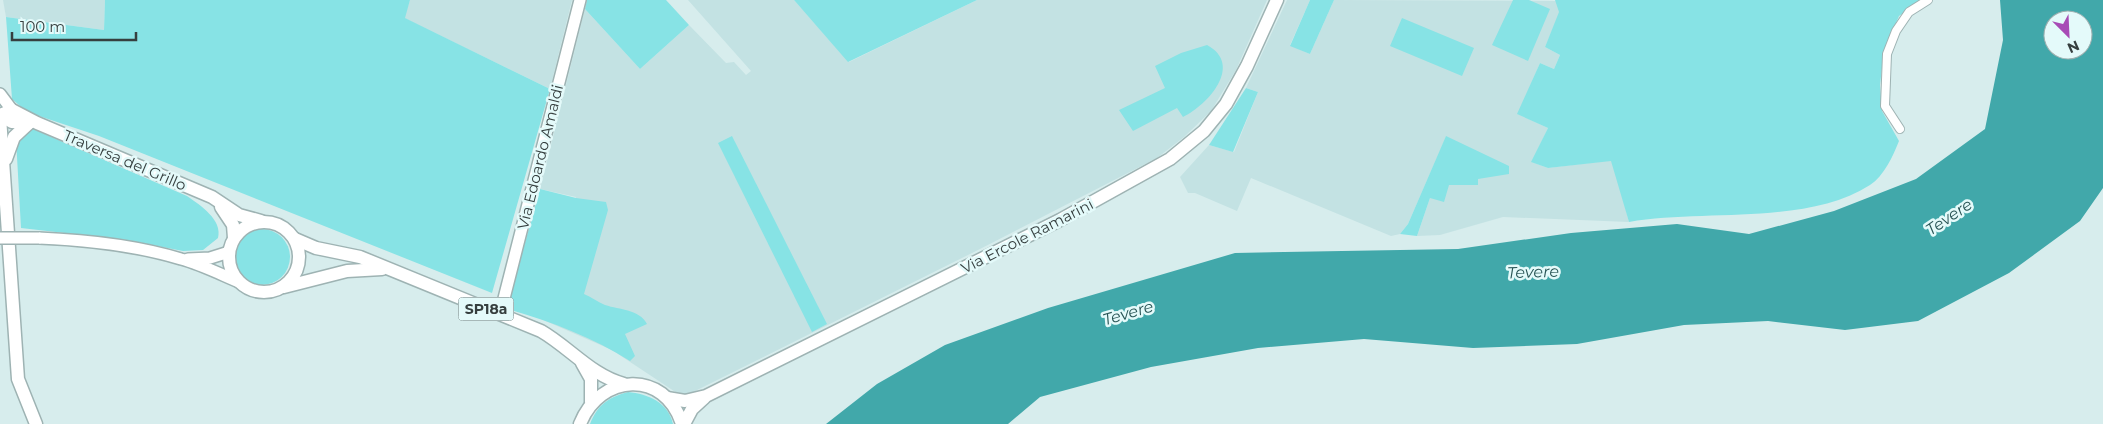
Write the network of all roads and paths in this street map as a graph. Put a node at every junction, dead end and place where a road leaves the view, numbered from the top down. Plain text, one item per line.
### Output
1 (580, 0) edge
2 (1278, 0) edge
3 (1928, 0) edge
4 (0, 94) edge
5 (3, 114) edge
6 (33, 123) junction
7 (1900, 129) dead end
8 (4, 166) junction
9 (212, 197) junction
10 (261, 221) junction
11 (0, 238) edge
12 (234, 238) junction
13 (295, 239) junction
14 (229, 252) junction
15 (182, 259) junction
16 (390, 270) junction
17 (239, 282) junction
18 (283, 287) junction
19 (500, 314) junction
20 (578, 357) junction
21 (624, 384) junction
22 (706, 396) junction
23 (667, 398) junction
24 (591, 402) junction
25 (36, 424) edge
26 (580, 424) edge
27 (683, 424) edge

1 - 19 street, Via Edoardo Amaldi
2 - 22 main road, Via Ercole Ramarini
3 - 7 street
4 - 5 street
5 - 6 main road, Traversa del Grillo
5 - 8 main road
6 - 8 main road
6 - 9 main road, Traversa del Grillo
8 - 25 main road
9 - 10 main road, Traversa del Grillo
9 - 12 main road, Traversa del Grillo
10 - 12 main road
10 - 13 main road
11 - 15 street, bridge
12 - 14 main road
13 - 16 main road, SP18a
13 - 18 main road
14 - 15 street
14 - 17 main road
15 - 17 street
16 - 18 main road, SP18a
16 - 19 main road, SP18a
17 - 18 main road
19 - 20 main road, SP18a
20 - 21 main road, SP18a
20 - 24 main road
21 - 23 main road, SP18a
21 - 24 main road, SP18a
22 - 23 main road, Via Ercole Ramarini
22 - 27 main road, Via Ercole Ramarini
23 - 27 main road, SP18a
24 - 26 main road

